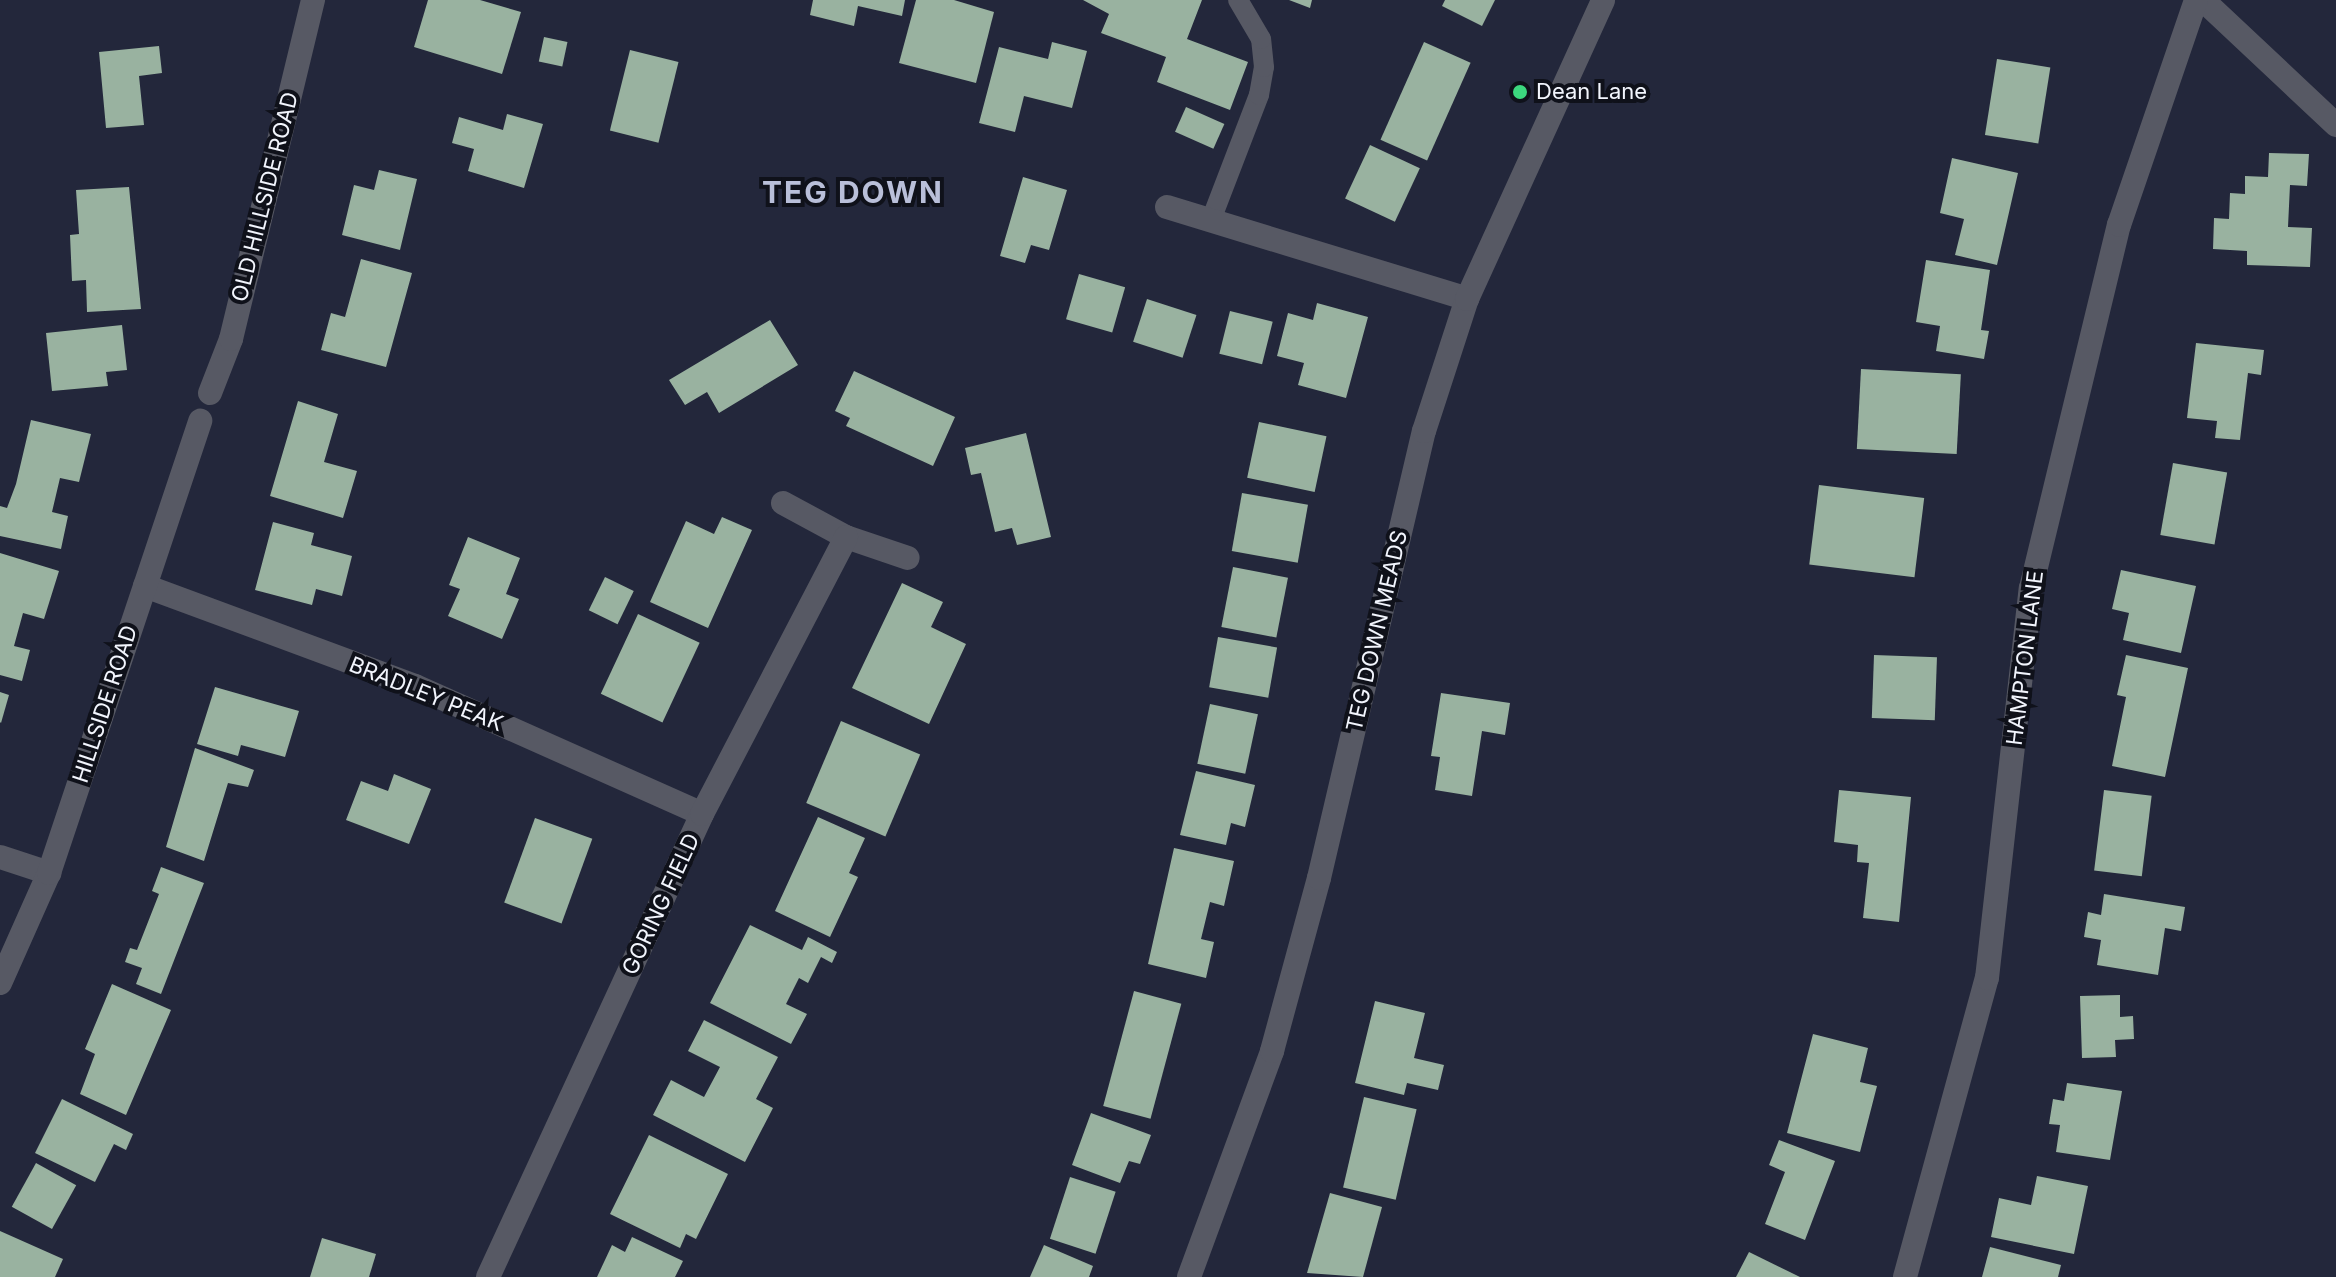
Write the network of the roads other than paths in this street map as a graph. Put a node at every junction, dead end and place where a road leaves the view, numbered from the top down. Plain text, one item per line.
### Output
1 (313, 0) edge
2 (1238, 0) edge
3 (1603, 0) edge
4 (2196, 0) edge
5 (2203, 0) edge
6 (2336, 125) edge
7 (1167, 207) dead end
8 (1211, 220) junction
9 (1467, 299) junction
10 (210, 393) dead end
11 (200, 421) dead end
12 (783, 503) dead end
13 (846, 537) junction
14 (908, 558) dead end
15 (145, 586) junction
16 (702, 814) junction
17 (0, 857) edge
18 (49, 873) junction
19 (0, 983) edge
20 (488, 1277) edge
21 (1189, 1277) edge
22 (1905, 1277) edge

1 - 10 street, OLD HILLSIDE ROAD
2 - 8 lane
3 - 9 street, TEG DOWN MEADS
4 - 22 street, HAMPTON LANE
5 - 6 street
7 - 8 street
8 - 9 street
9 - 21 street, TEG DOWN MEADS
11 - 15 street, HILLSIDE ROAD
12 - 13 street
13 - 14 street
13 - 16 street, GORING FIELD
15 - 16 street, BRADLEY PEAK
15 - 18 street, HILLSIDE ROAD
16 - 20 street, GORING FIELD
17 - 18 street
18 - 19 street, HILLSIDE ROAD

